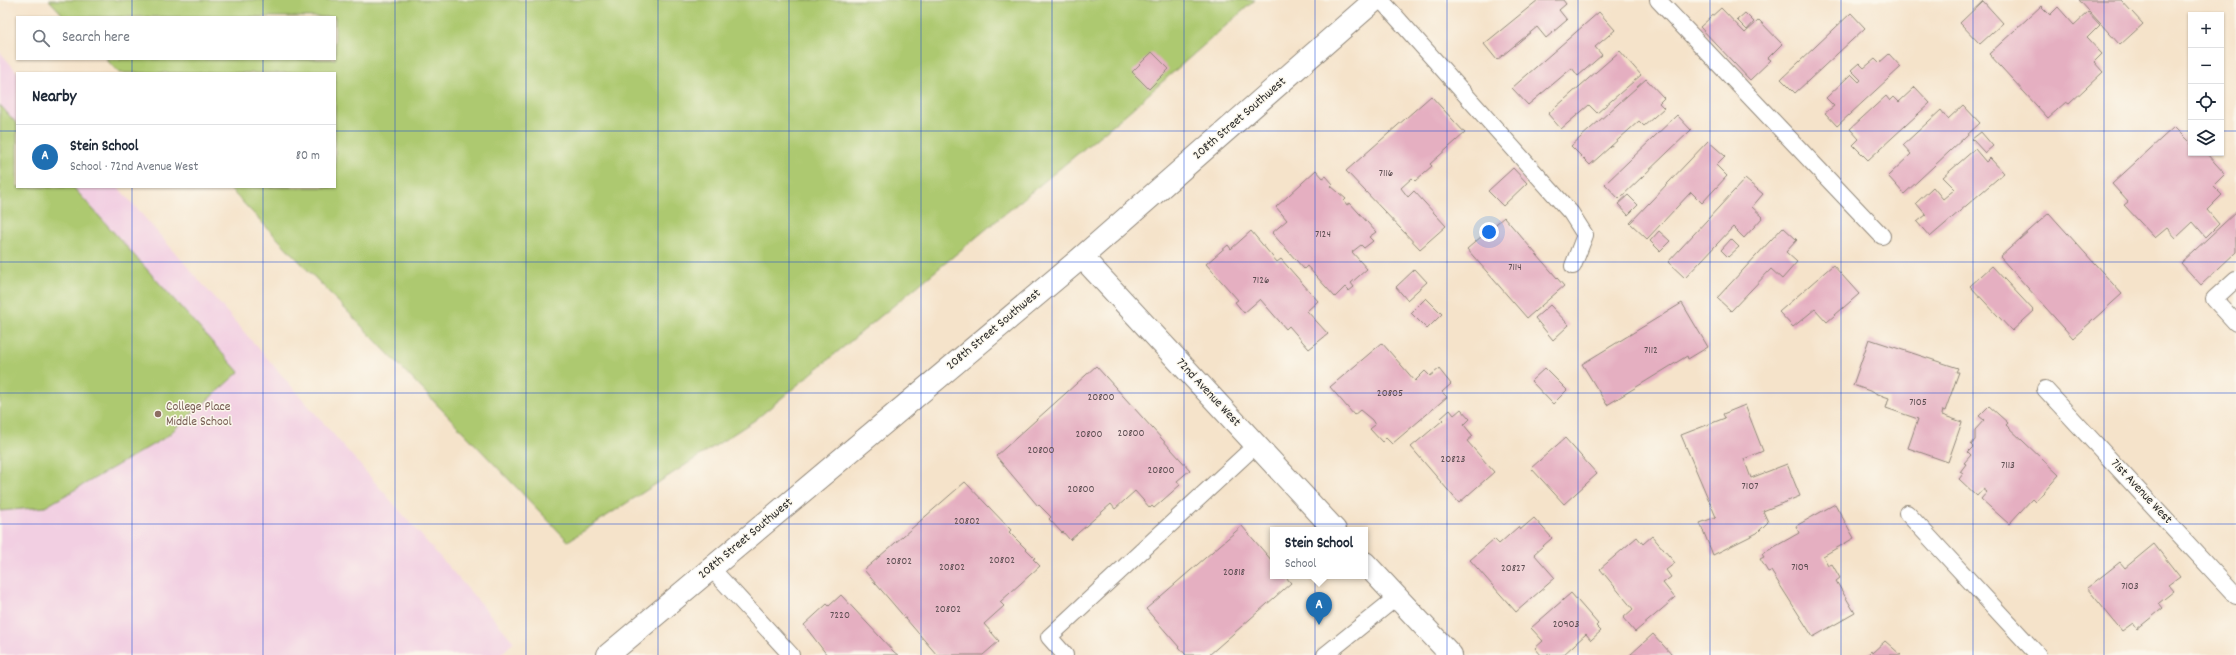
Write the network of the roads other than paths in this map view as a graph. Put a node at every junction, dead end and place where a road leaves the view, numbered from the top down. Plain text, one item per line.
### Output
1 (1375, 0) edge
2 (1381, 0) edge
3 (1658, 0) edge
4 (1882, 236) dead end
5 (1082, 257) junction
6 (1573, 266) dead end
7 (2236, 280) edge
8 (2236, 323) edge
9 (2046, 389) dead end
10 (1256, 445) junction
11 (1907, 513) dead end
12 (1332, 527) edge
13 (1368, 566) edge
14 (711, 568) junction
15 (2236, 596) edge
16 (1397, 597) junction
17 (608, 655) edge
18 (791, 655) edge
19 (1066, 655) edge
20 (1325, 655) edge
21 (1451, 655) edge
22 (2038, 655) edge

1 - 5 street, 208th Street Southwest
2 - 6 lane
3 - 4 lane
5 - 10 street, 72nd Avenue West
5 - 14 street, 208th Street Southwest
7 - 8 lane
9 - 15 lane, 71st Avenue West
10 - 12 street, 72nd Avenue West
10 - 19 lane
11 - 22 lane
13 - 16 street
14 - 17 street, 208th Street Southwest
14 - 18 lane
16 - 20 lane
16 - 21 street

